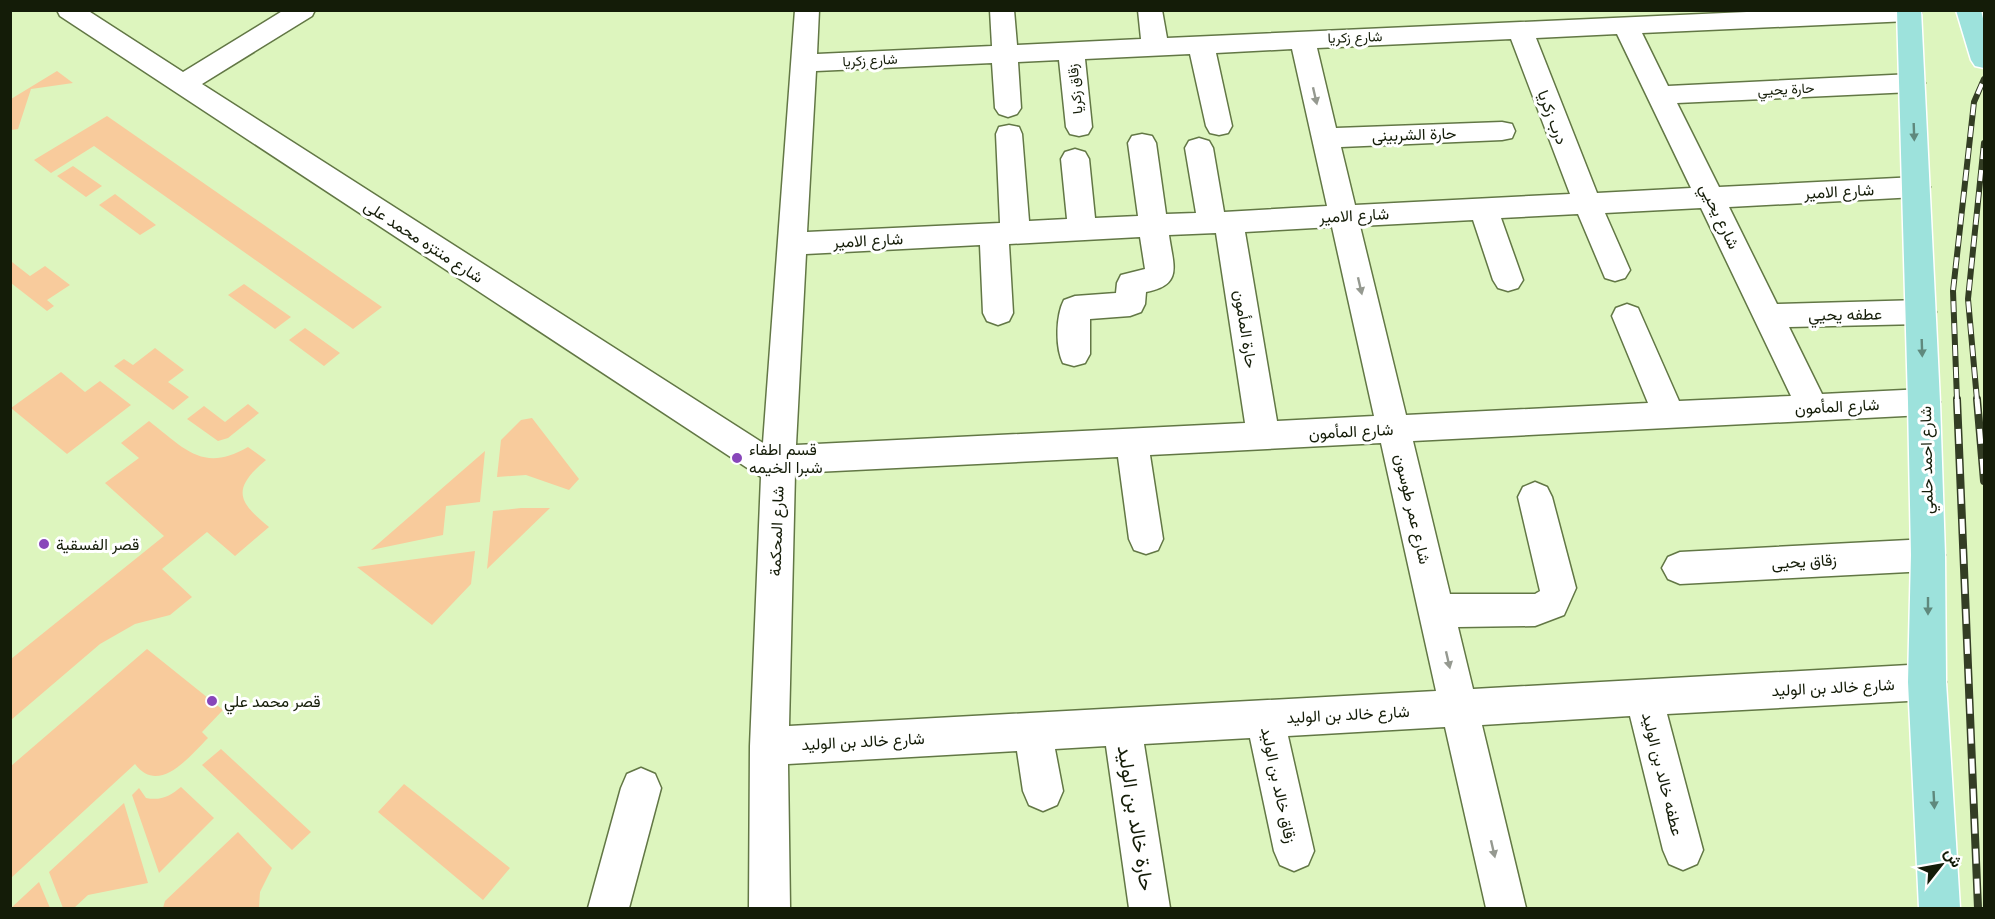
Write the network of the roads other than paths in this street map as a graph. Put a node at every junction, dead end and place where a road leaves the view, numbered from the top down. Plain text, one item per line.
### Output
1 (69, 10) edge
2 (303, 10) edge
3 (807, 10) edge
4 (1002, 10) edge
5 (1150, 10) edge
6 (1968, 10) edge
7 (1909, 12) edge
8 (1626, 26) junction
9 (1520, 30) junction
10 (1302, 39) junction
11 (1201, 44) junction
12 (1155, 46) junction
13 (1071, 51) junction
14 (1004, 54) junction
15 (1984, 60) edge
16 (802, 63) junction
17 (182, 84) junction
18 (1912, 84) junction
19 (1660, 95) junction
20 (1219, 126) dead end
21 (1079, 128) dead end
22 (1502, 131) dead end
23 (1325, 138) junction
24 (1142, 143) dead end
25 (1199, 148) dead end
26 (1075, 159) dead end
27 (1916, 188) junction
28 (1710, 196) junction
29 (1587, 203) junction
30 (1483, 208) junction
31 (1344, 216) junction
32 (1220, 222) junction
33 (1153, 226) junction
34 (1082, 229) junction
35 (1004, 233) junction
36 (791, 244) junction
37 (1616, 270) dead end
38 (1508, 280) dead end
39 (1921, 312) junction
40 (998, 313) dead end
41 (1627, 316) dead end
42 (1768, 316) junction
43 (1074, 354) dead end
44 (1924, 402) junction
45 (1813, 408) junction
46 (1669, 415) junction
47 (1394, 429) junction
48 (1263, 436) junction
49 (1132, 442) junction
50 (778, 465) junction
51 (1534, 497) dead end
52 (1146, 539) dead end
53 (1928, 555) junction
54 (1680, 568) dead end
55 (1437, 611) junction
56 (1927, 682) junction
57 (1644, 698) junction
58 (1459, 708) junction
59 (1265, 718) junction
60 (1122, 727) junction
61 (1033, 732) junction
62 (769, 746) junction
63 (641, 788) dead end
64 (1043, 791) dead end
65 (1683, 850) dead end
66 (1294, 851) dead end
67 (608, 909) edge
68 (770, 909) edge
69 (1150, 909) edge
70 (1506, 909) edge
71 (1940, 909) edge

1 - 17 street, شارع منتزه محمد على
2 - 17 street
3 - 16 street, شارع المحكمة
4 - 14 street
5 - 12 street
6 - 15 main road
7 - 8 street, شارع زكريا
7 - 18 main road, شارع احمد حلمي
8 - 9 street, شارع زكريا
8 - 19 street, شارع يحيي
9 - 10 street, شارع زكريا
9 - 29 street, درب زكريا
10 - 11 street, شارع زكريا
10 -> 23 street, شارع عمر طوسون
11 - 12 street, شارع زكريا
11 - 20 street
12 - 13 street, شارع زكريا
13 - 14 street, شارع زكريا
13 - 21 street, زقاق زكريا
14 - 16 street, شارع زكريا
14 - 35 street
16 - 36 street, شارع المحكمة
17 - 50 street, شارع منتزه محمد على
18 - 19 street, حارة يحيي
18 -> 27 main road, شارع احمد حلمي
19 - 28 street, شارع يحيي
22 - 23 street, حارة الشربينى
23 - 31 street, شارع عمر طوسون
24 - 33 street
25 - 32 street, حارة المأمون
26 - 34 street
27 - 28 street, شارع الامير
27 - 39 main road, شارع احمد حلمي
28 - 29 street, شارع الامير
28 - 42 street, شارع يحيي
29 - 30 street, شارع الامير
29 - 37 street, درب زكريا
30 - 31 street, شارع الامير
30 - 38 street
31 - 32 street, شارع الامير
31 -> 47 street, شارع عمر طوسون
32 - 33 street, شارع الامير
32 - 48 street, حارة المأمون
33 - 34 street, شارع الامير
33 - 43 street
34 - 35 street, شارع الامير
35 - 36 street, شارع الامير
35 - 40 street
36 - 50 street, شارع المحكمة
39 - 42 street, عطفه يحيي
39 -> 44 main road, شارع احمد حلمي
41 - 46 street
42 - 45 street, شارع يحيي
44 - 45 street, شارع المأمون
44 - 53 main road, شارع احمد حلمي
45 - 46 street, شارع المأمون
46 - 47 street, شارع المأمون
47 - 48 street, شارع المأمون
47 - 55 street, شارع عمر طوسون
48 - 49 street, شارع المأمون
49 - 50 street, شارع المأمون
49 - 52 street
50 - 62 street, شارع المحكمة
51 - 55 street
53 - 54 street, زقاق يحيى
53 -> 56 main road, شارع احمد حلمي
55 -> 58 street, شارع عمر طوسون
56 - 57 street, شارع خالد بن الوليد
56 -> 71 main road, شارع احمد حلمي
57 - 58 street, شارع خالد بن الوليد
57 - 65 street, عطفه خالد بن الوليد
58 - 59 street, شارع خالد بن الوليد
58 -> 70 street, شارع عمر طوسون
59 - 60 street, شارع خالد بن الوليد
59 - 66 street, زقاق خالد بن الوليد
60 - 61 street, شارع خالد بن الوليد
60 - 69 street, حارة خالد بن الوليد
61 - 62 street, شارع خالد بن الوليد
61 - 64 street
62 - 68 street, شارع المحكمة
63 - 67 street

